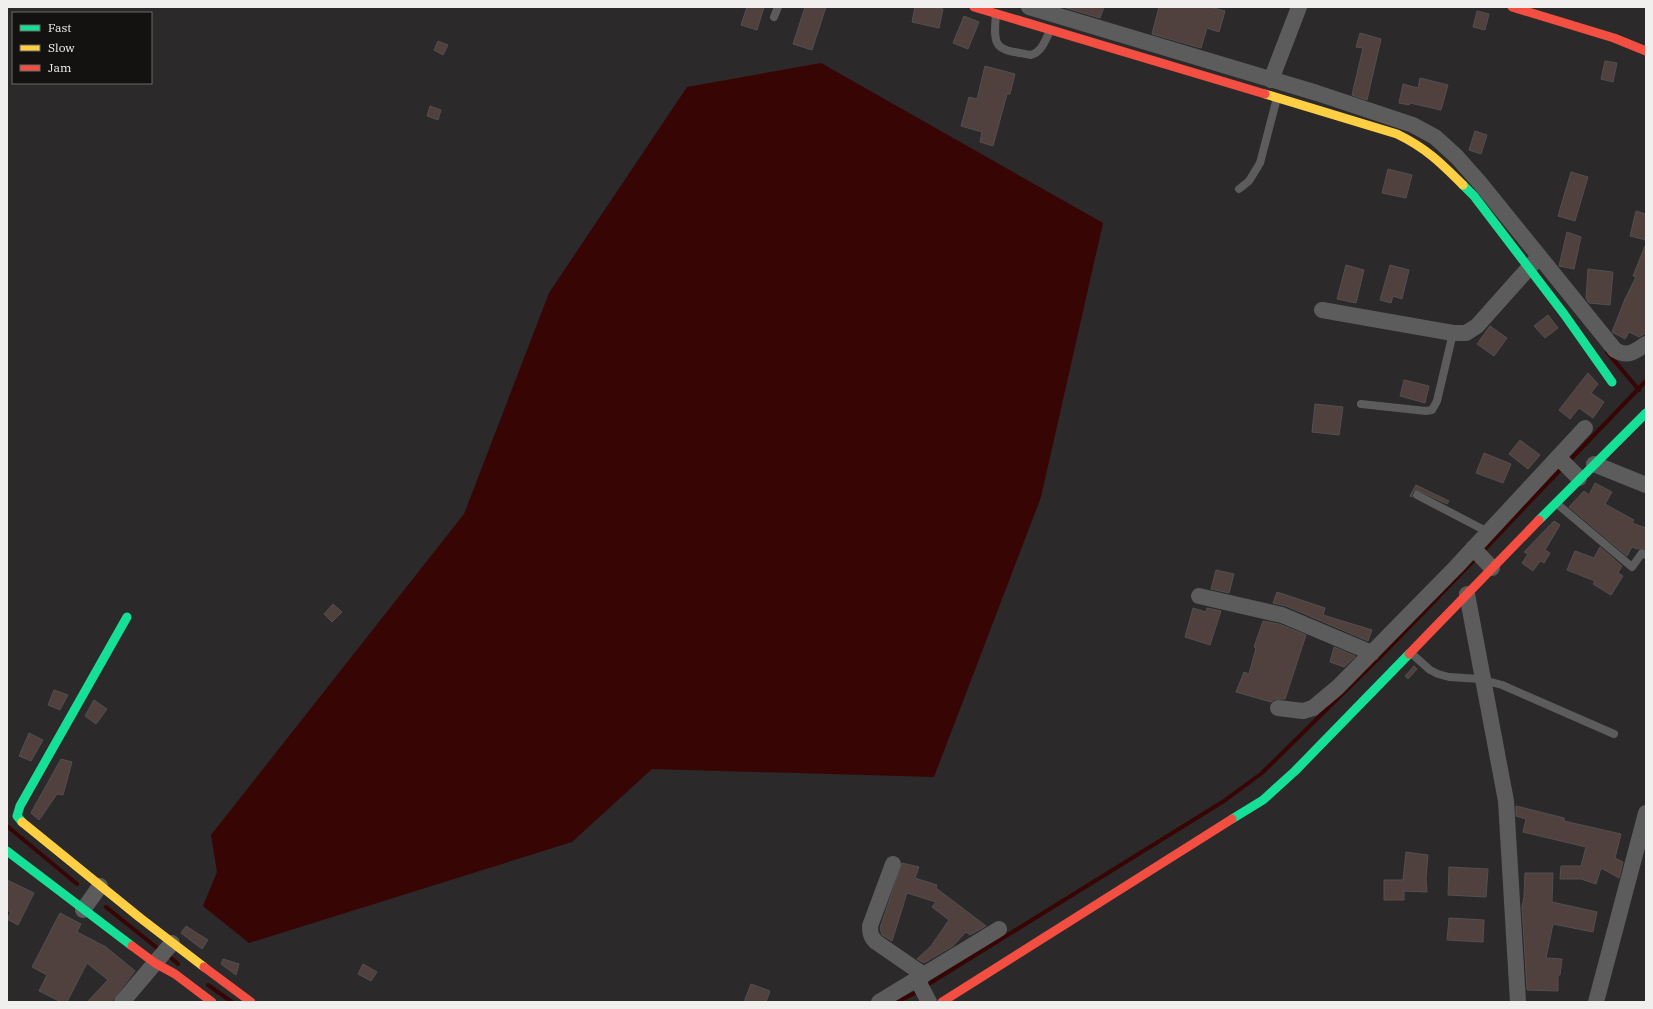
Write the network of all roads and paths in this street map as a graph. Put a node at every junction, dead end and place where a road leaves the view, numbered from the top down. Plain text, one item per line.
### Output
1 (778, 7) edge
2 (974, 7) edge
3 (1029, 7) edge
4 (1299, 7) edge
5 (1512, 7) edge
6 (996, 13) junction
7 (1059, 13) edge
8 (774, 17) dead end
9 (1051, 30) junction
10 (1646, 52) edge
11 (1271, 80) junction
12 (1277, 98) junction
13 (1239, 189) dead end
14 (1534, 262) junction
15 (1322, 310) dead end
16 (1453, 333) junction
17 (1646, 344) edge
18 (1612, 382) dead end
19 (1361, 404) dead end
20 (1646, 413) edge
21 (1585, 428) dead end
22 (1558, 457) junction
23 (1594, 464) junction
24 (1579, 478) junction
25 (1646, 485) edge
26 (1417, 495) dead end
27 (1555, 502) junction
28 (1488, 532) junction
29 (1473, 548) junction
30 (1646, 555) edge
31 (1492, 568) junction
32 (1467, 594) junction
33 (1199, 596) dead end
34 (127, 617) dead end
35 (1410, 652) junction
36 (1372, 653) junction
37 (1484, 680) junction
38 (1278, 708) dead end
39 (1614, 734) dead end
40 (1646, 813) edge
41 (7, 851) edge
42 (893, 864) dead end
43 (100, 886) junction
44 (83, 910) junction
45 (999, 929) dead end
46 (172, 942) junction
47 (156, 963) junction
48 (920, 977) junction
49 (122, 1002) edge
50 (212, 1002) edge
51 (251, 1002) edge
52 (879, 1002) edge
53 (929, 1002) edge
54 (942, 1002) edge
55 (1518, 1002) edge
56 (1596, 1002) edge

1 - 8 lane
2 - 6 street
3 - 7 street
4 - 11 street
5 - 10 street
6 - 9 street
6 - 9 lane
7 - 9 street
7 - 11 street
9 - 12 street
11 - 14 street
12 - 13 lane
12 - 14 street
14 - 16 street
14 - 17 street
14 - 18 street
15 - 16 street
16 - 19 lane
20 - 23 street
21 - 22 street
22 - 24 street
22 - 28 street
23 - 24 street
23 - 25 street
24 - 27 street
26 - 28 lane
27 - 30 lane
27 - 31 street
28 - 29 street
29 - 31 street
29 - 36 street
31 - 32 street
32 - 35 street
32 - 37 street
33 - 36 street
34 - 43 street
35 - 37 lane
35 - 54 street
36 - 38 street
37 - 39 lane
37 - 55 street
40 - 56 street
41 - 44 street
42 - 48 street
43 - 44 street
43 - 46 street
44 - 47 street
45 - 48 street
46 - 47 street
46 - 51 street
47 - 49 street
47 - 50 street
48 - 52 street
48 - 53 street

